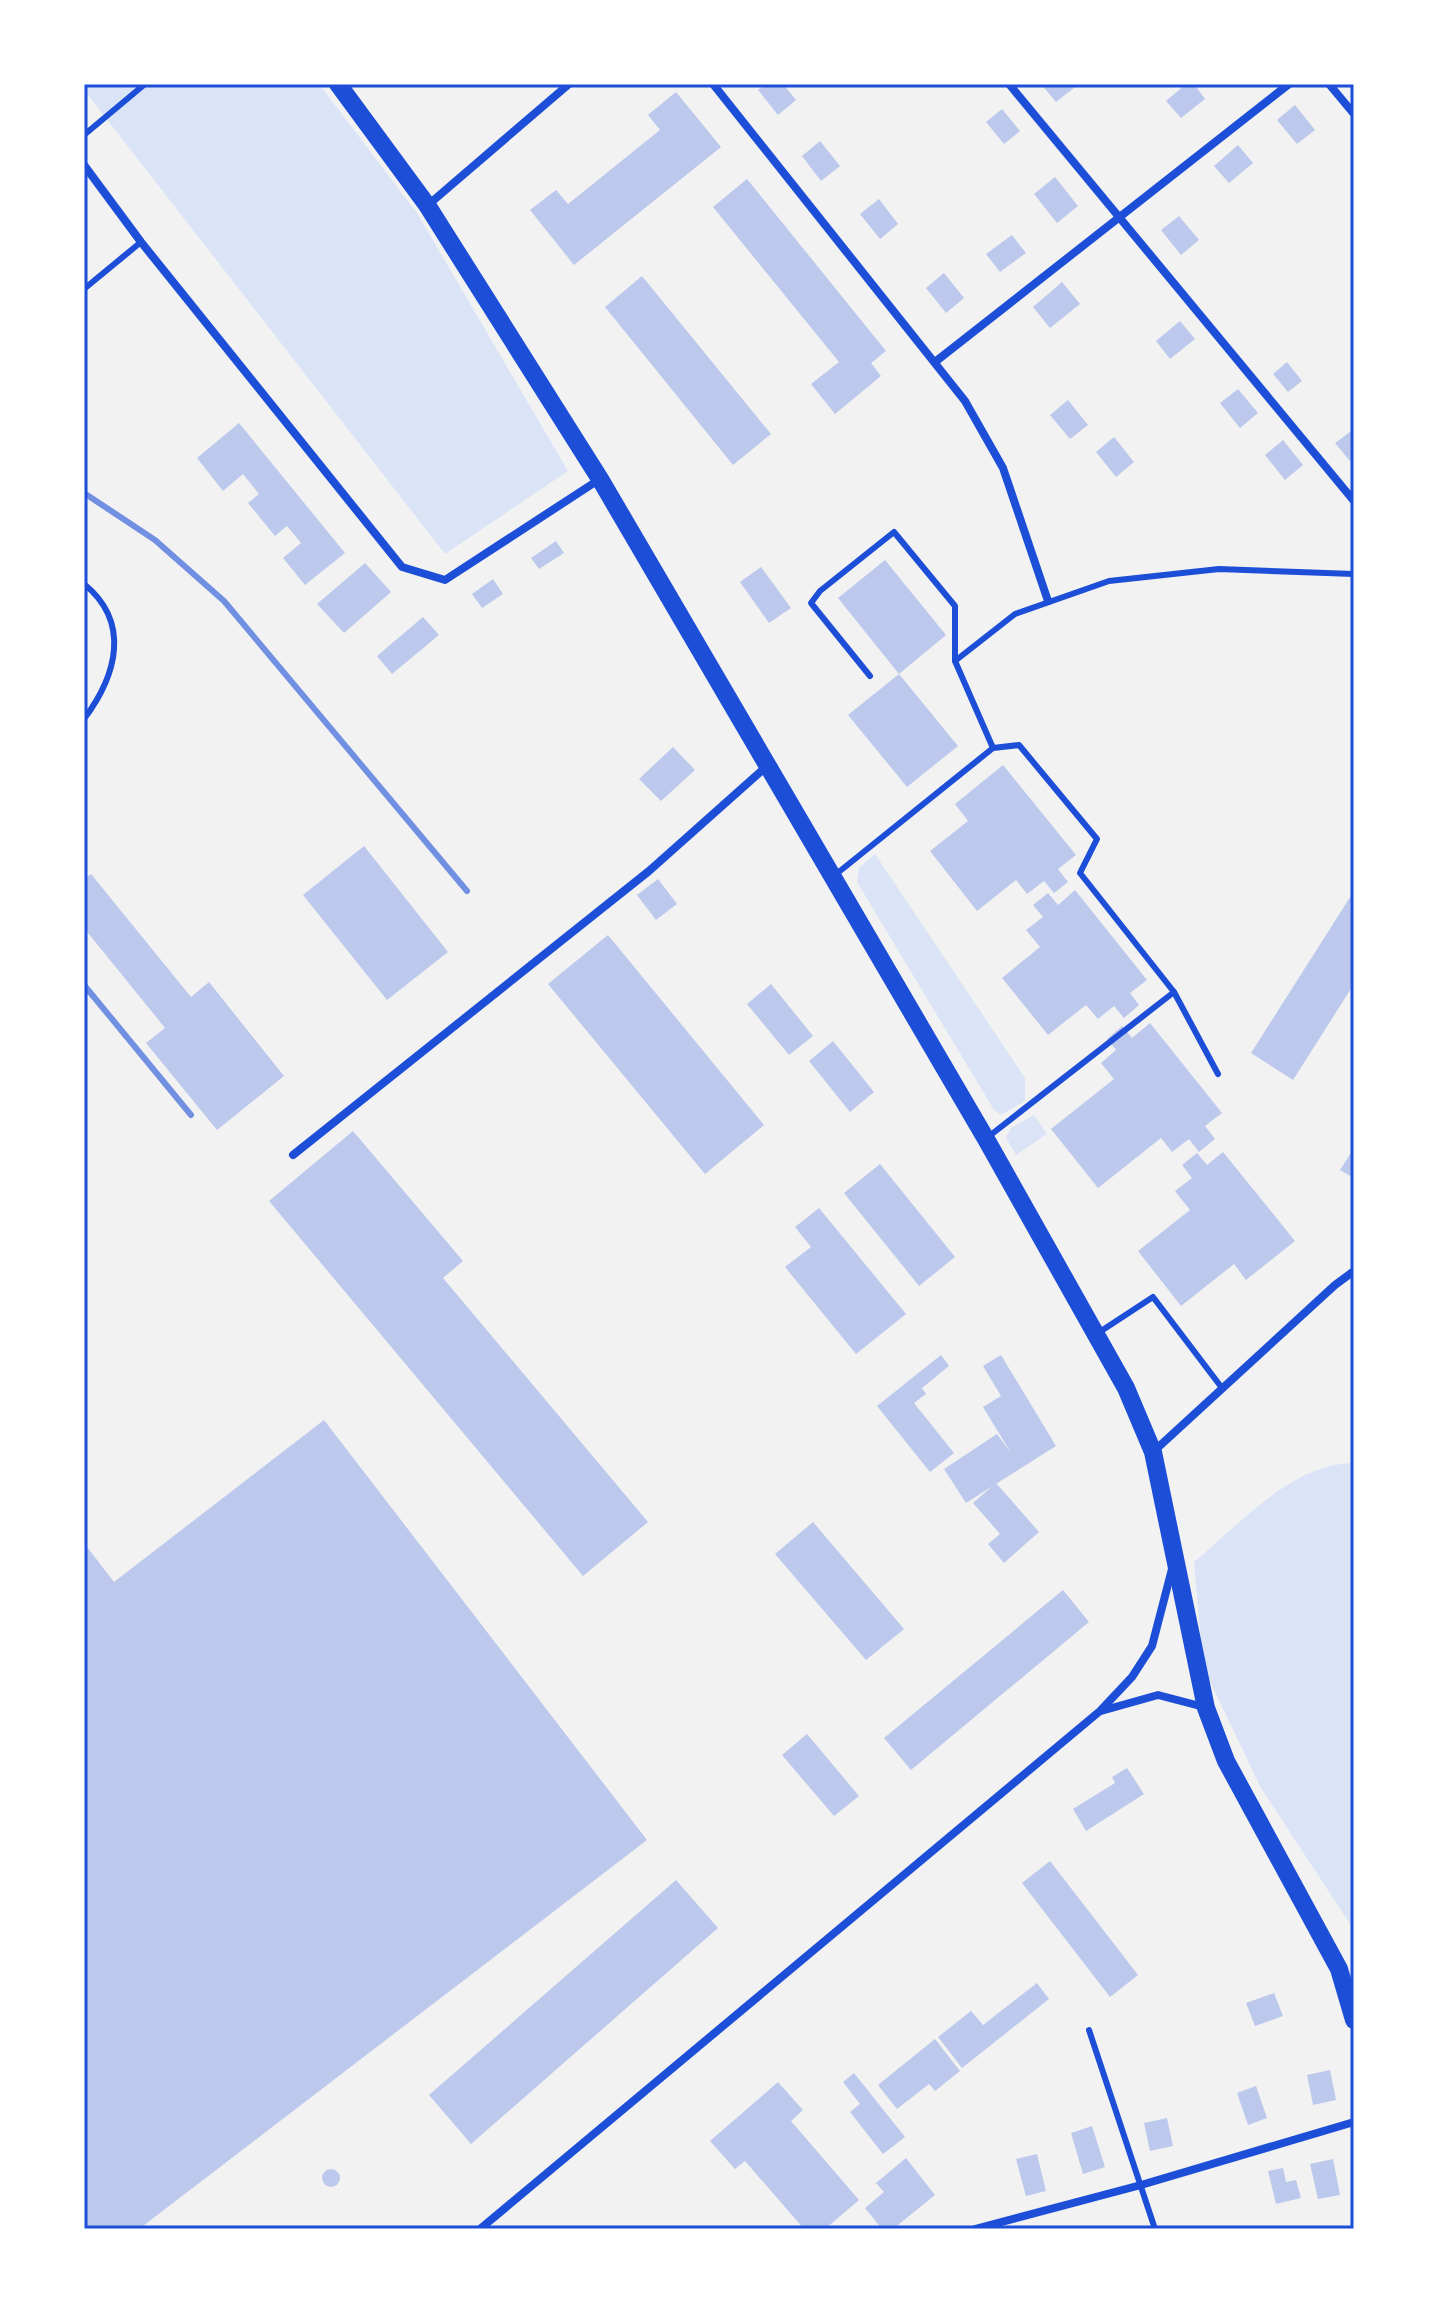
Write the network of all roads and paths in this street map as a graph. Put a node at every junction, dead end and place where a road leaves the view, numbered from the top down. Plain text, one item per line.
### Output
1 (145, 84) edge
2 (338, 84) edge
3 (569, 84) edge
4 (713, 84) edge
5 (1009, 84) edge
6 (1289, 84) edge
7 (1329, 84) edge
8 (1354, 114) edge
9 (84, 135) edge
10 (84, 165) edge
11 (427, 205) junction
12 (1120, 218) junction
13 (141, 242) junction
14 (84, 289) edge
15 (935, 362) junction
16 (600, 479) junction
17 (1354, 501) edge
18 (1354, 574) edge
19 (84, 584) edge
20 (1048, 601) junction
21 (955, 661) junction
22 (870, 676) dead end
23 (84, 719) edge
24 (993, 748) junction
25 (767, 766) junction
26 (832, 878) junction
27 (1174, 992) junction
28 (1218, 1074) dead end
29 (986, 1139) junction
30 (293, 1155) dead end
31 (1354, 1271) edge
32 (1096, 1335) junction
33 (1222, 1388) junction
34 (1153, 1452) junction
35 (1176, 1557) junction
36 (1206, 1708) junction
37 (1100, 1711) junction
38 (1354, 2020) edge
39 (1089, 2030) dead end
40 (1354, 2122) edge
41 (1141, 2185) junction
42 (480, 2229) edge
43 (975, 2229) edge
44 (1155, 2229) edge

1 - 9 lane
2 - 11 main road
3 - 11 street
4 - 15 street
5 - 12 street
6 - 12 street
7 - 8 street
10 - 13 street
11 - 16 main road
12 - 15 street
12 - 17 street
13 - 14 lane
13 - 16 street
15 - 20 street
16 - 25 main road
18 - 20 lane
19 - 23 lane
20 - 21 lane
21 - 22 lane
21 - 24 lane
24 - 26 lane
24 - 27 lane
25 - 26 main road
25 - 30 street
26 - 29 main road
27 - 28 lane
27 - 29 lane
29 - 32 main road
31 - 33 street
32 - 33 lane
32 - 34 main road
33 - 34 street
34 - 35 main road
35 - 36 main road
35 - 37 street
36 - 37 street
36 - 38 main road
37 - 42 street
39 - 41 lane
40 - 41 street
41 - 43 street
41 - 44 lane

